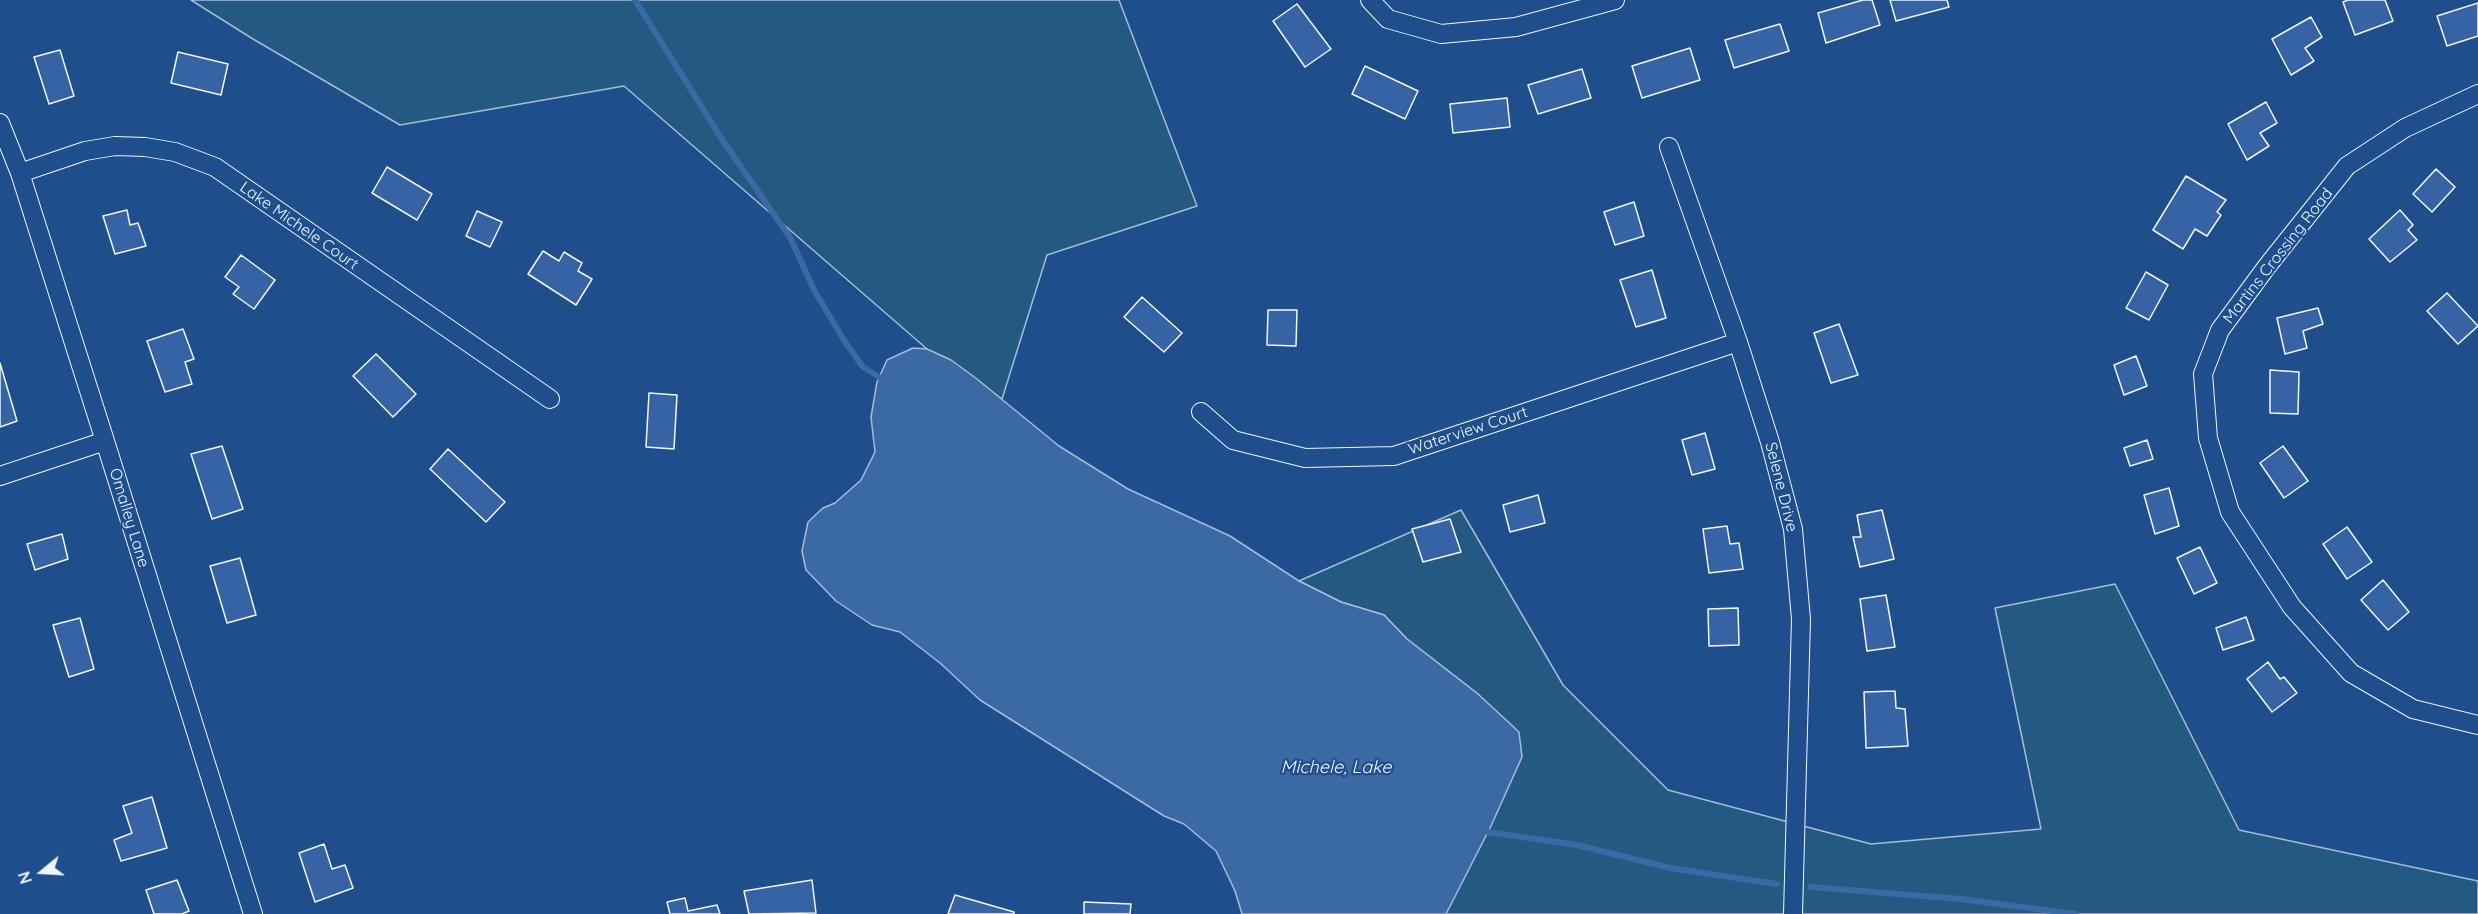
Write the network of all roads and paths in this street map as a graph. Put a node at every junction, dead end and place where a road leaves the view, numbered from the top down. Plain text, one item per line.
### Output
1 (1370, 0) edge
2 (1615, 0) edge
3 (2478, 94) edge
4 (0, 123) edge
5 (1669, 147) dead end
6 (20, 173) junction
7 (1738, 342) junction
8 (550, 399) dead end
9 (1201, 412) dead end
10 (105, 441) junction
11 (0, 476) edge
12 (2478, 725) edge
13 (254, 914) edge
14 (1793, 914) edge

1 - 2 street
3 - 12 street, Martins Crossing Road
4 - 6 street, Omalley Lane
5 - 7 street, Selene Drive
6 - 8 street, Lake Michele Court
6 - 10 street, Omalley Lane
7 - 9 street, Waterview Court
7 - 14 street, Selene Drive
10 - 11 street
10 - 13 street, Omalley Lane

